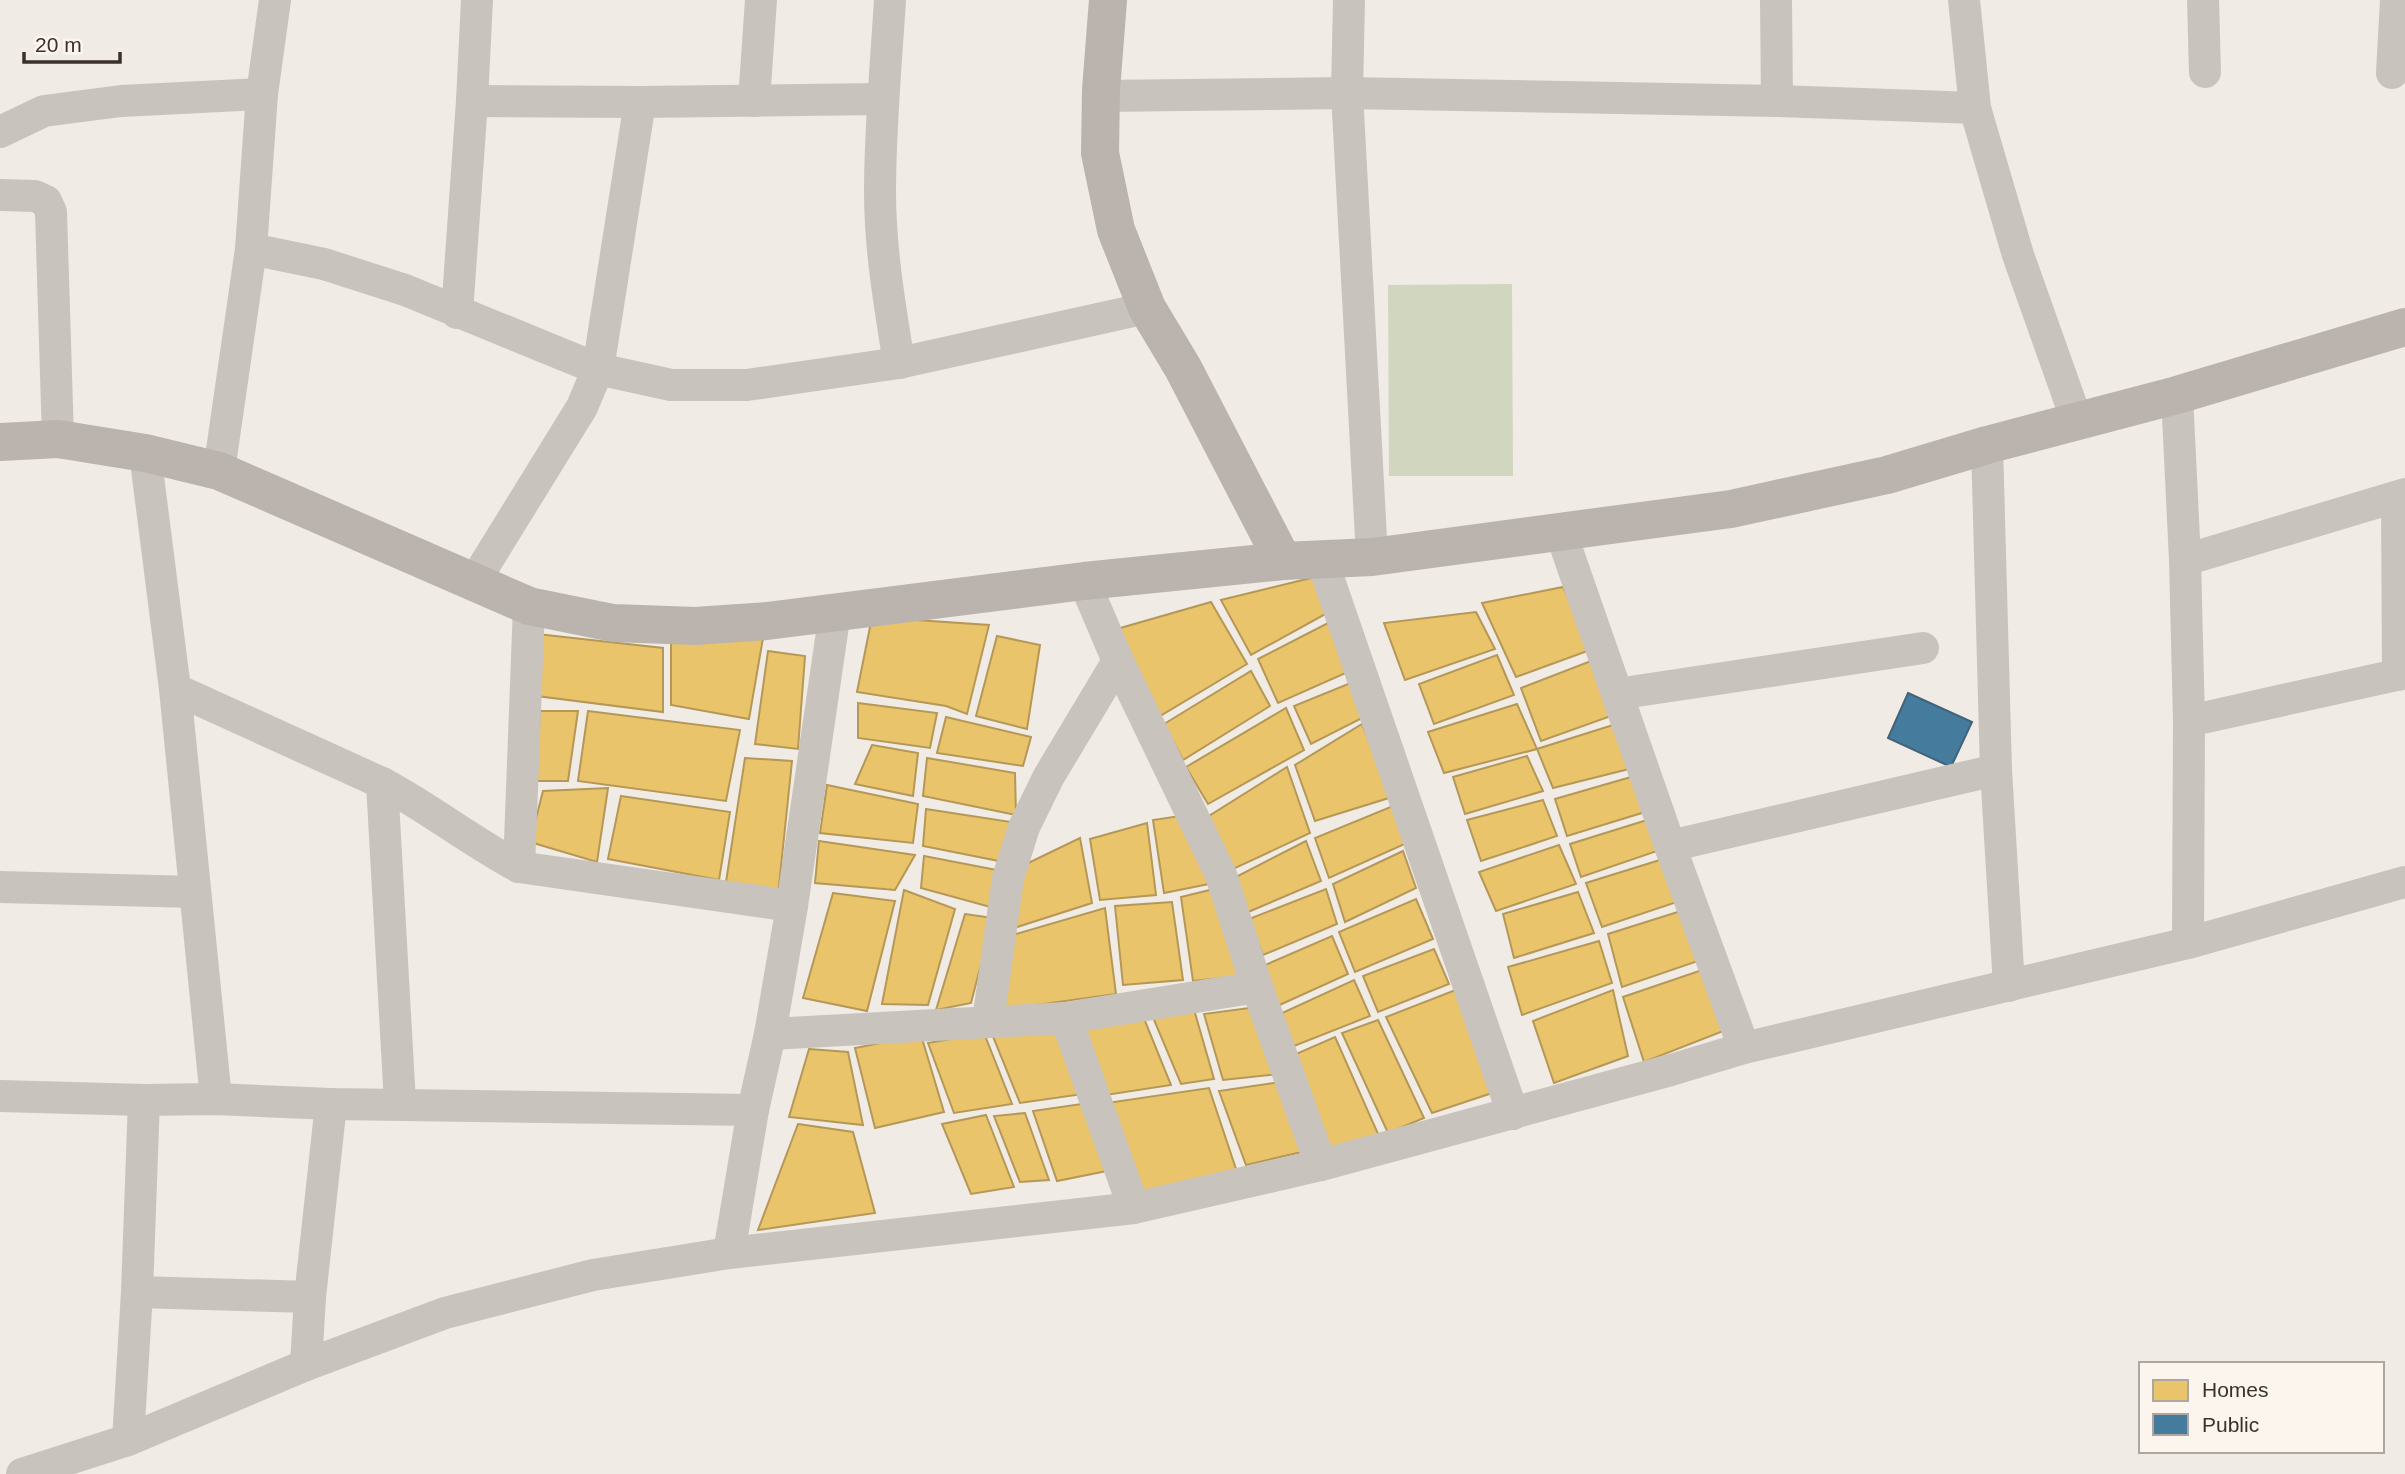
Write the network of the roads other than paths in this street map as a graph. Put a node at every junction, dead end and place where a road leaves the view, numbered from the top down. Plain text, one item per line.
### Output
1 (275, 0) edge
2 (477, 0) edge
3 (761, 0) edge
4 (890, 0) edge
5 (1108, 0) edge
6 (1349, 0) edge
7 (1776, 0) edge
8 (1964, 0) edge
9 (2203, 0) edge
10 (2396, 0) edge
11 (2205, 72) dead end
12 (2392, 73) dead end
13 (1347, 93) junction
14 (262, 94) junction
15 (1100, 96) junction
16 (883, 99) junction
17 (472, 101) junction
18 (754, 101) junction
19 (1777, 101) junction
20 (640, 102) junction
21 (1975, 108) junction
22 (0, 132) edge
23 (0, 195) edge
24 (251, 249) junction
25 (1147, 308) junction
26 (457, 313) junction
27 (2405, 327) edge
28 (899, 363) junction
29 (598, 369) junction
30 (2177, 395) junction
31 (2077, 421) junction
32 (58, 439) junction
33 (0, 442) edge
34 (1987, 445) junction
35 (145, 453) junction
36 (219, 471) junction
37 (2401, 495) edge
38 (1561, 533) junction
39 (1372, 557) junction
40 (1322, 560) junction
41 (2185, 560) junction
42 (1283, 561) junction
43 (1084, 581) junction
44 (474, 582) junction
45 (529, 606) junction
46 (835, 612) junction
47 (1923, 648) dead end
48 (1118, 661) junction
49 (2402, 674) edge
50 (175, 689) junction
51 (1617, 694) junction
52 (2189, 721) junction
53 (1996, 770) junction
54 (382, 783) junction
55 (1670, 846) junction
56 (519, 867) junction
57 (0, 882) edge
58 (2405, 882) edge
59 (195, 892) junction
60 (792, 906) junction
61 (2188, 943) junction
62 (2010, 986) junction
63 (1256, 987) junction
64 (1066, 1018) junction
65 (988, 1021) junction
66 (770, 1034) junction
67 (1744, 1048) junction
68 (0, 1096) edge
69 (216, 1099) junction
70 (144, 1100) junction
71 (400, 1103) junction
72 (331, 1104) junction
73 (753, 1110) junction
74 (1513, 1114) junction
75 (1321, 1166) junction
76 (1134, 1208) junction
77 (729, 1253) junction
78 (137, 1292) junction
79 (310, 1297) junction
80 (306, 1365) junction
81 (128, 1440) junction
82 (22, 1474) edge

1 - 14 street
2 - 17 street
3 - 18 street
4 - 16 street
5 - 15 street
6 - 13 street
7 - 19 street
8 - 21 street
9 - 11 street
10 - 12 street
13 - 15 street
13 - 19 street
13 - 39 street
14 - 22 street
14 - 24 street
15 - 25 street
16 - 18 street
16 - 28 street
17 - 20 street
17 - 26 street
18 - 20 street
19 - 21 street
20 - 29 street
21 - 31 street
23 - 32 street
24 - 26 street
24 - 36 street
25 - 28 street
25 - 42 street
26 - 29 street
27 - 30 street
28 - 29 street
29 - 44 street
30 - 31 street
30 - 41 street
31 - 34 street
32 - 33 street
32 - 35 street
34 - 38 street
34 - 53 street
35 - 36 street
35 - 50 street
36 - 44 street
37 - 41 street
37 - 49 street
38 - 39 street
38 - 51 street
39 - 40 street
40 - 42 street
40 - 74 street
41 - 52 street
42 - 43 street
43 - 46 street
43 - 48 street
44 - 45 street
45 - 46 street
45 - 56 street
46 - 60 street
47 - 51 street
48 - 63 street
48 - 65 street
49 - 52 street
50 - 54 street
50 - 59 street
51 - 55 street
52 - 61 street
53 - 55 street
53 - 62 street
54 - 56 street
54 - 71 street
55 - 67 street
56 - 60 street
57 - 59 street
58 - 61 street
59 - 69 street
60 - 66 street
61 - 62 street
62 - 67 street
63 - 64 street
63 - 75 street
64 - 65 street
64 - 76 street
65 - 66 street
66 - 73 street
67 - 74 street
68 - 70 street
69 - 70 street
69 - 72 street
70 - 78 street
71 - 72 street
71 - 73 street
72 - 79 street
73 - 77 street
74 - 75 street
75 - 76 street
76 - 77 street
77 - 80 street
78 - 79 street
78 - 81 street
79 - 80 street
80 - 81 street
81 - 82 street

